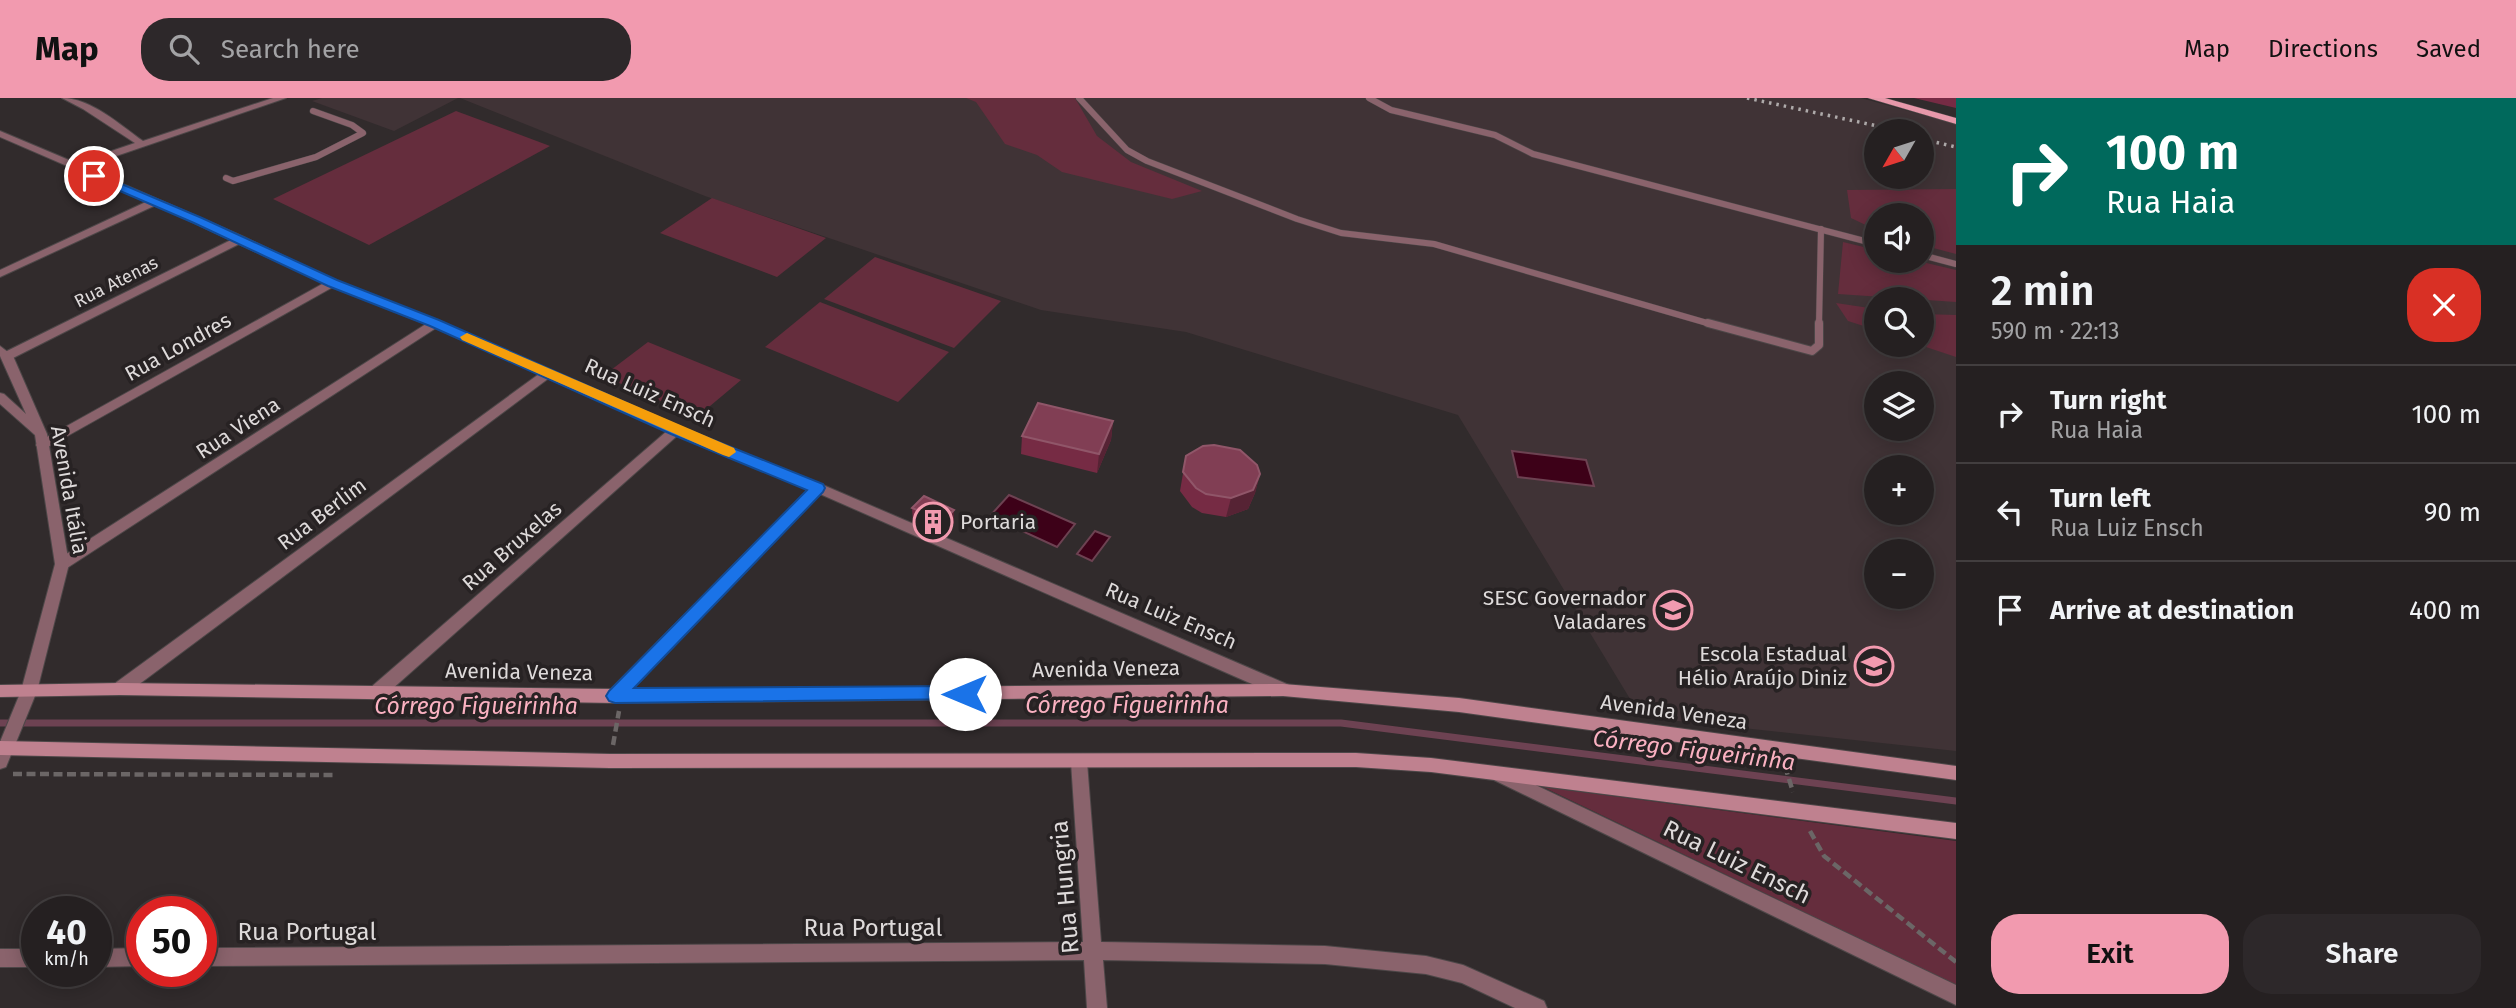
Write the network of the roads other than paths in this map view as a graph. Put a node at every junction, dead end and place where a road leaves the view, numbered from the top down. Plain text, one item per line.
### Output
1 (67, 98) edge
2 (282, 98) edge
3 (1079, 98) edge
4 (1369, 98) edge
5 (1873, 98) edge
6 (313, 111) dead end
7 (1956, 120) edge
8 (0, 134) edge
9 (142, 144) junction
10 (74, 167) junction
11 (226, 178) dead end
12 (156, 201) junction
13 (1821, 229) junction
14 (240, 239) junction
15 (1864, 241) edge
16 (1934, 259) edge
17 (1956, 264) edge
18 (0, 274) edge
19 (332, 283) junction
20 (435, 323) junction
21 (3, 353) edge
22 (548, 373) junction
23 (0, 397) edge
24 (676, 430) junction
25 (42, 440) junction
26 (818, 488) junction
27 (62, 564) junction
28 (120, 689) junction
29 (1283, 690) junction
30 (0, 691) edge
31 (28, 693) junction
32 (376, 693) junction
33 (619, 696) junction
34 (5, 749) edge
35 (1079, 761) junction
36 (1496, 773) junction
37 (1956, 773) edge
38 (1956, 831) edge
39 (1095, 951) junction
40 (217, 957) edge
41 (0, 958) edge
42 (21, 958) edge
43 (1956, 995) edge
44 (1097, 1008) edge
45 (1537, 1008) edge

1 - 9 street
2 - 9 street
3 - 13 lane
4 - 13 lane
5 - 7 main road
6 - 11 lane
8 - 10 street, Rua Luiz Ensch
9 - 10 street
10 - 12 street, Rua Luiz Ensch
12 - 14 street, Rua Luiz Ensch
12 - 18 street
13 - 15 lane
14 - 19 street, Rua Luiz Ensch
14 - 21 street, Rua Atenas
16 - 17 lane
19 - 20 street, Rua Luiz Ensch
19 - 25 street, Rua Londres
20 - 22 street, Rua Luiz Ensch
20 - 27 street, Rua Viena
21 - 25 street, Avenida Itália
22 - 24 street, Rua Luiz Ensch
22 - 28 street, Rua Berlim
23 - 25 street
24 - 26 street, Rua Luiz Ensch
24 - 32 street, Rua Bruxelas
25 - 27 street, Avenida Itália
26 - 29 street, Rua Luiz Ensch
26 - 33 street
27 - 31 street, Avenida Itália
28 - 31 main road, Avenida Veneza
28 - 32 main road, Avenida Veneza
29 - 33 main road, Avenida Veneza
29 - 37 main road, Avenida Veneza
30 - 31 main road, Avenida Veneza
31 - 34 street, Avenida Itália
32 - 33 main road, Avenida Veneza
34 - 35 main road
35 - 36 main road
35 - 39 street, Rua Hungria
36 - 38 main road
36 - 43 street, Rua Luiz Ensch
39 - 40 street, Rua Portugal
39 - 44 street, Rua Hungria
39 - 45 street, Rua Portugal
41 - 42 street

